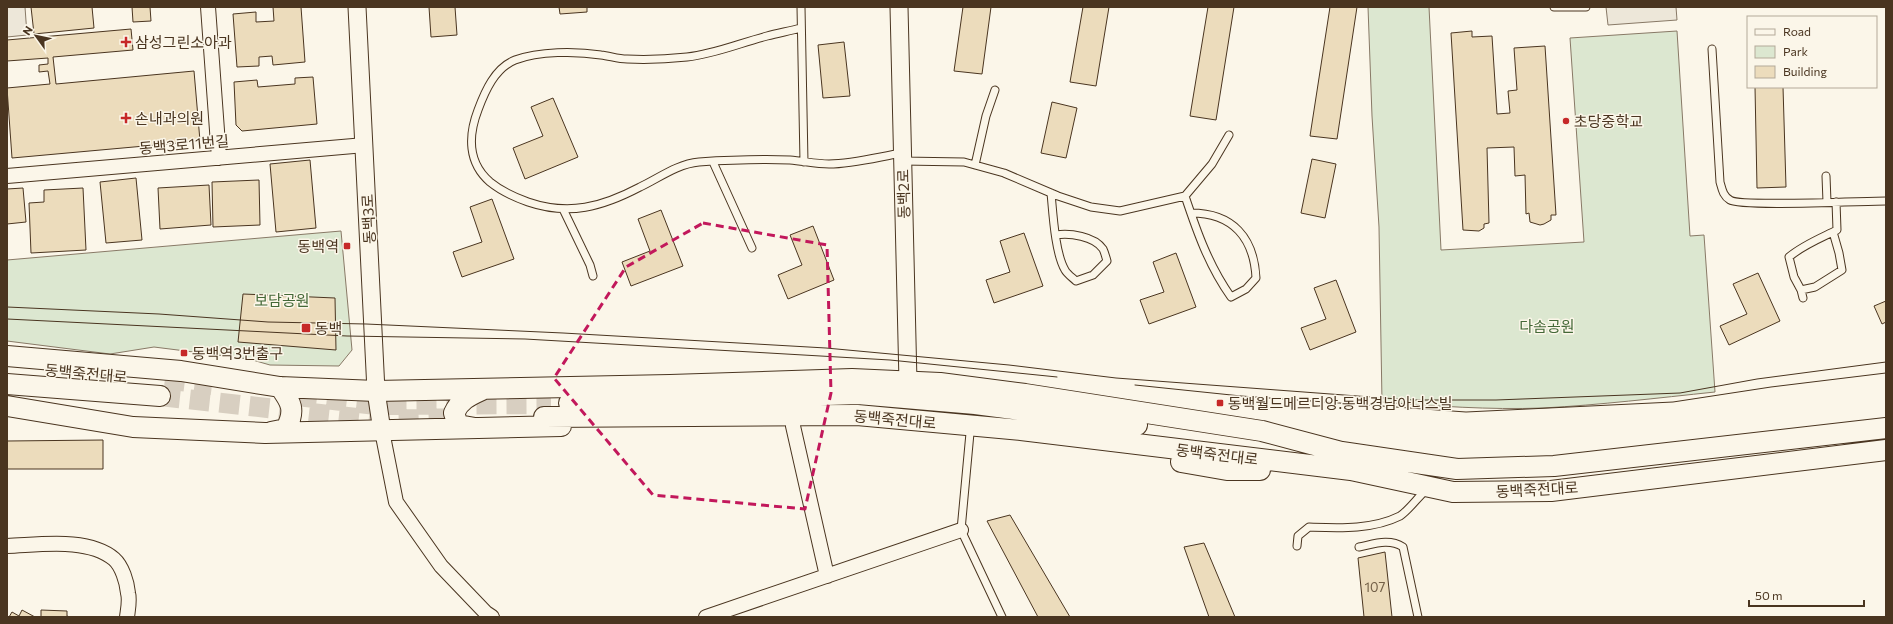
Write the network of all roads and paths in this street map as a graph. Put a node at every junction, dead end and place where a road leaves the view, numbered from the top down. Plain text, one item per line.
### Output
1 (208, 7) edge
2 (357, 7) edge
3 (800, 7) edge
4 (899, 7) edge
5 (1554, 7) edge
6 (1586, 7) edge
7 (801, 28) junction
8 (1712, 49) dead end
9 (995, 90) dead end
10 (1229, 135) dead end
11 (365, 145) junction
12 (902, 157) junction
13 (219, 158) junction
14 (713, 162) junction
15 (804, 162) junction
16 (975, 165) junction
17 (7, 176) edge
18 (1826, 176) dead end
19 (1051, 193) junction
20 (1185, 196) junction
21 (1886, 201) edge
22 (1827, 202) junction
23 (1836, 202) junction
24 (563, 209) junction
25 (1191, 214) junction
26 (1833, 232) junction
27 (1056, 234) junction
28 (752, 248) dead end
29 (593, 276) dead end
30 (1801, 290) junction
31 (1803, 298) dead end
32 (7, 356) edge
33 (7, 367) edge
34 (908, 382) junction
35 (7, 384) edge
36 (280, 387) junction
37 (486, 389) junction
38 (376, 391) junction
39 (7, 406) edge
40 (1886, 420) edge
41 (793, 426) junction
42 (475, 428) junction
43 (1886, 428) edge
44 (382, 431) junction
45 (1863, 431) junction
46 (265, 433) junction
47 (970, 433) junction
48 (1886, 450) edge
49 (1342, 452) junction
50 (1351, 470) junction
51 (1429, 487) junction
52 (961, 530) junction
53 (7, 546) edge
54 (1296, 546) dead end
55 (1359, 547) dead end
56 (827, 576) junction
57 (127, 617) edge
58 (492, 617) edge
59 (706, 617) edge
60 (1002, 617) edge
61 (1418, 617) edge

1 - 13 street
2 - 11 street, 동백3로
3 - 7 lane
4 - 12 street, 동백2로
5 - 6 lane
7 - 15 lane
7 - 24 lane
8 - 22 lane
9 - 16 lane
10 - 20 lane
11 - 13 street, 동백3로11번길
11 - 38 street, 동백3로
12 - 15 lane
12 - 16 lane
12 - 34 street, 동백2로
13 - 17 street, 동백3로11번길
14 - 15 lane
14 - 24 lane
14 - 28 lane
16 - 19 lane
18 - 22 lane
19 - 20 lane
19 - 27 lane
20 - 25 lane
21 - 23 lane
22 - 23 lane
23 - 26 lane
24 - 29 lane
25 - 25 lane
26 - 30 lane
26 - 30 lane
27 - 27 lane
30 - 31 lane
32 - 36 main road
33 - 35 main road, 동백죽전대로
34 - 37 main road
34 - 49 main road
36 - 38 main road
36 - 46 main road
37 - 38 main road
37 - 42 main road
38 - 44 street, 동백3로
39 - 46 main road
40 - 45 main road
41 - 42 main road
41 - 47 main road
41 - 56 street
42 - 44 main road
43 - 45 main road, 동백죽전대로
44 - 46 main road
44 - 58 street
45 - 49 main road, 동백죽전대로
47 - 50 main road
47 - 52 lane
48 - 51 main road, 동백죽전대로
49 - 50 main road, 동백죽전대로
50 - 51 main road, 동백죽전대로
51 - 54 lane
52 - 56 street
52 - 60 lane
53 - 57 street
55 - 61 lane
56 - 59 street

